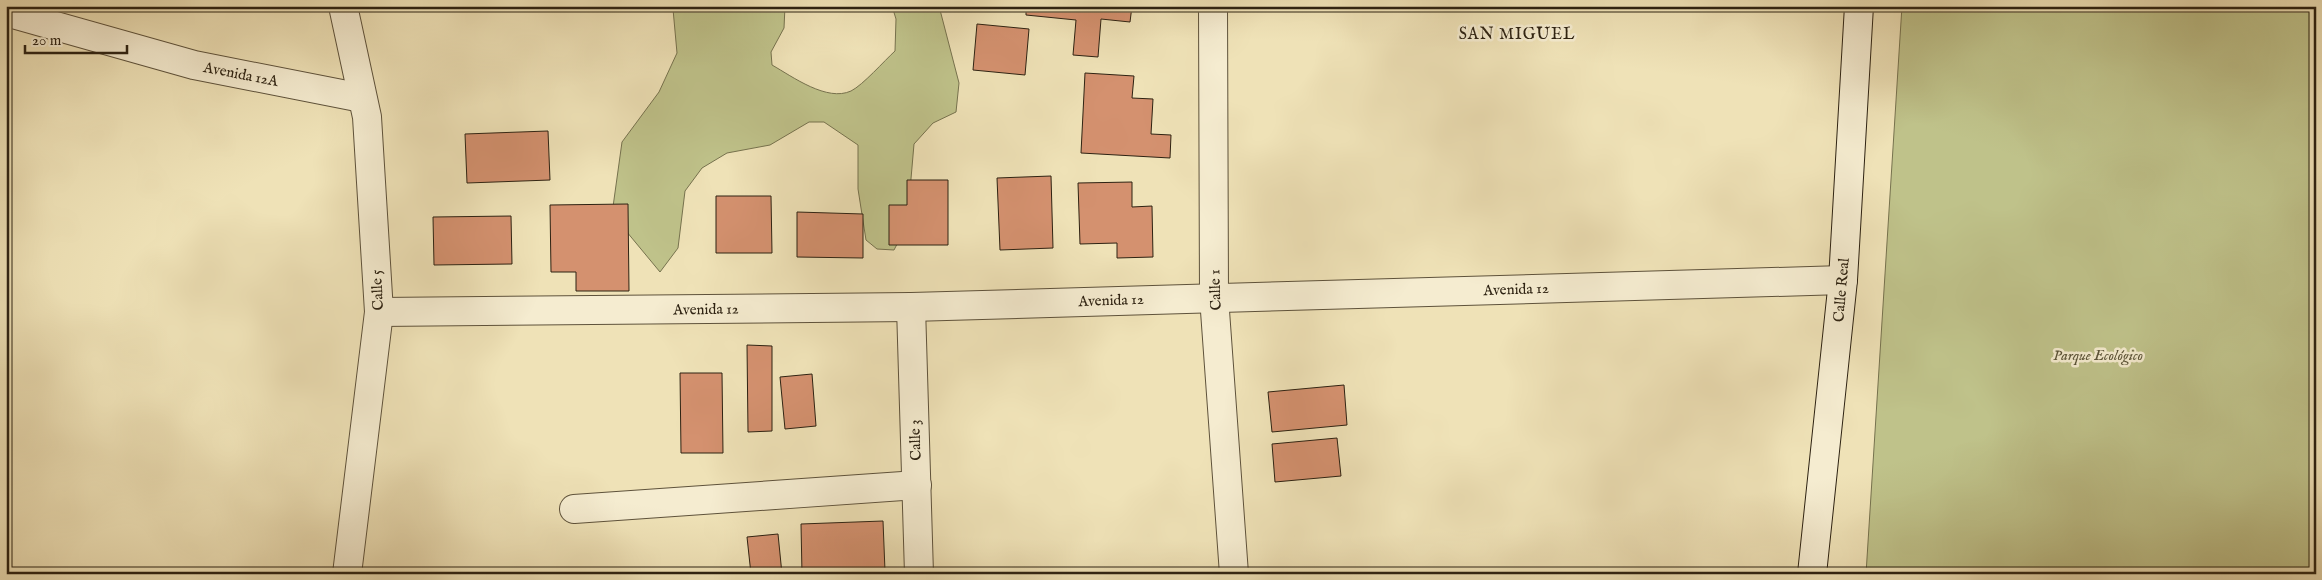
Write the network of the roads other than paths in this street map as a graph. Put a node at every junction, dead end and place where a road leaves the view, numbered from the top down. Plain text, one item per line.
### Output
1 (343, 6) edge
2 (1213, 6) edge
3 (1860, 6) edge
4 (6, 12) edge
5 (362, 98) junction
6 (1843, 280) junction
7 (1214, 297) junction
8 (911, 307) junction
9 (379, 312) junction
10 (917, 485) junction
11 (574, 509) dead end
12 (348, 574) edge
13 (919, 574) edge
14 (1234, 574) edge
15 (1812, 574) edge

1 - 5 street, Calle 5
2 - 7 street, Calle 1
3 - 6 street, Calle Real
4 - 5 street, Avenida 12A
5 - 9 street, Calle 5
6 - 7 street, Avenida 12
6 - 15 street, Calle Real
7 - 8 street, Avenida 12
7 - 14 street, Calle 1
8 - 9 street, Avenida 12
8 - 10 street, Calle 3
9 - 12 street, Calle 5
10 - 11 street
10 - 13 street, Calle 3

